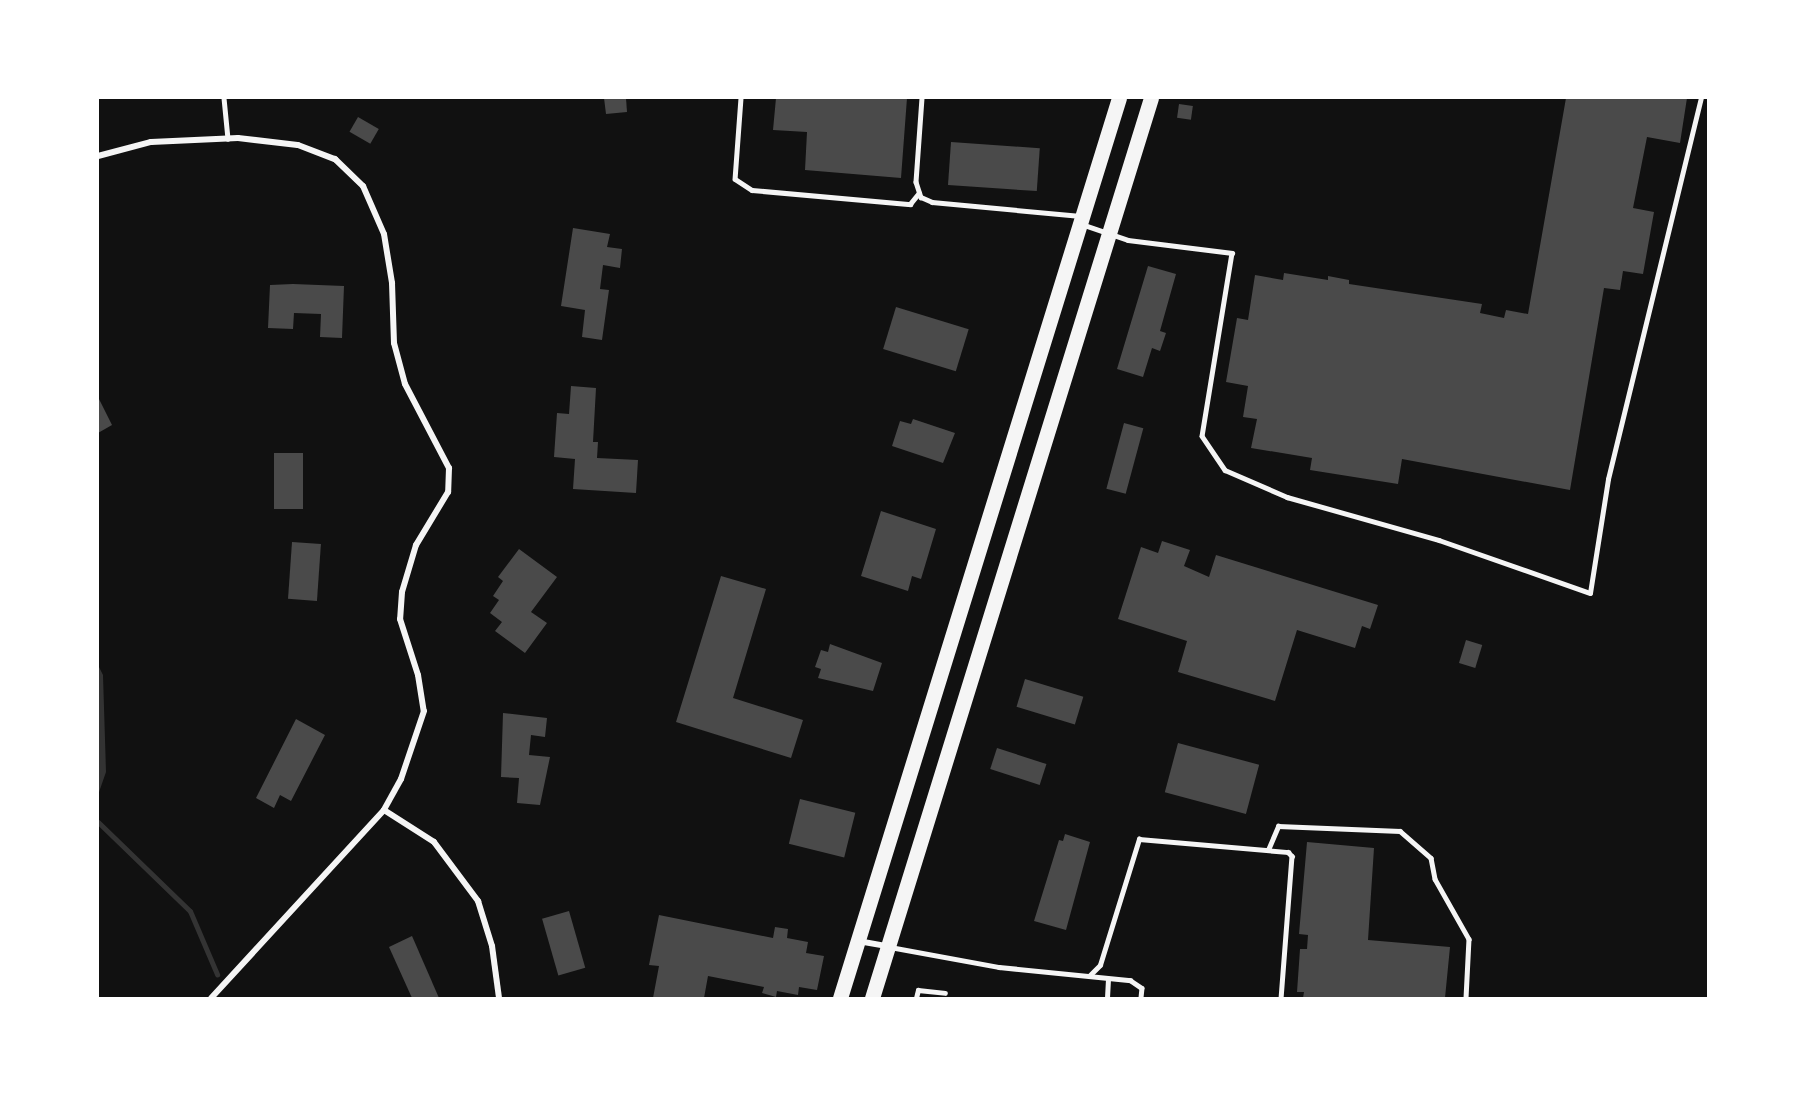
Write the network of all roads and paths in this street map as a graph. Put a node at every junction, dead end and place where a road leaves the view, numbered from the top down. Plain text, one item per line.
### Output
1 (224, 98) edge
2 (741, 98) edge
3 (922, 98) edge
4 (1119, 98) edge
5 (1151, 98) edge
6 (1701, 98) edge
7 (228, 139) junction
8 (98, 156) edge
9 (919, 193) junction
10 (1081, 220) junction
11 (1108, 233) junction
12 (384, 810) junction
13 (1268, 850) junction
14 (857, 941) junction
15 (887, 946) junction
16 (1090, 975) junction
17 (1108, 979) junction
18 (945, 993) dead end
19 (212, 999) edge
20 (499, 999) edge
21 (840, 999) edge
22 (872, 999) edge
23 (916, 999) edge
24 (1107, 999) edge
25 (1141, 999) edge
26 (1281, 999) edge
27 (1467, 999) edge

1 - 7 lane
2 - 9 lane
3 - 9 lane
4 - 10 main road
5 - 11 main road
6 - 11 lane
7 - 8 street
7 - 12 street
9 - 10 lane
10 - 11 lane
10 - 14 main road
11 - 15 main road
12 - 19 street
12 - 20 street
13 - 16 lane
13 - 26 lane
13 - 27 lane
14 - 15 street
14 - 21 main road
15 - 16 lane
15 - 22 main road
16 - 17 lane
17 - 24 lane
17 - 25 lane
18 - 23 lane

